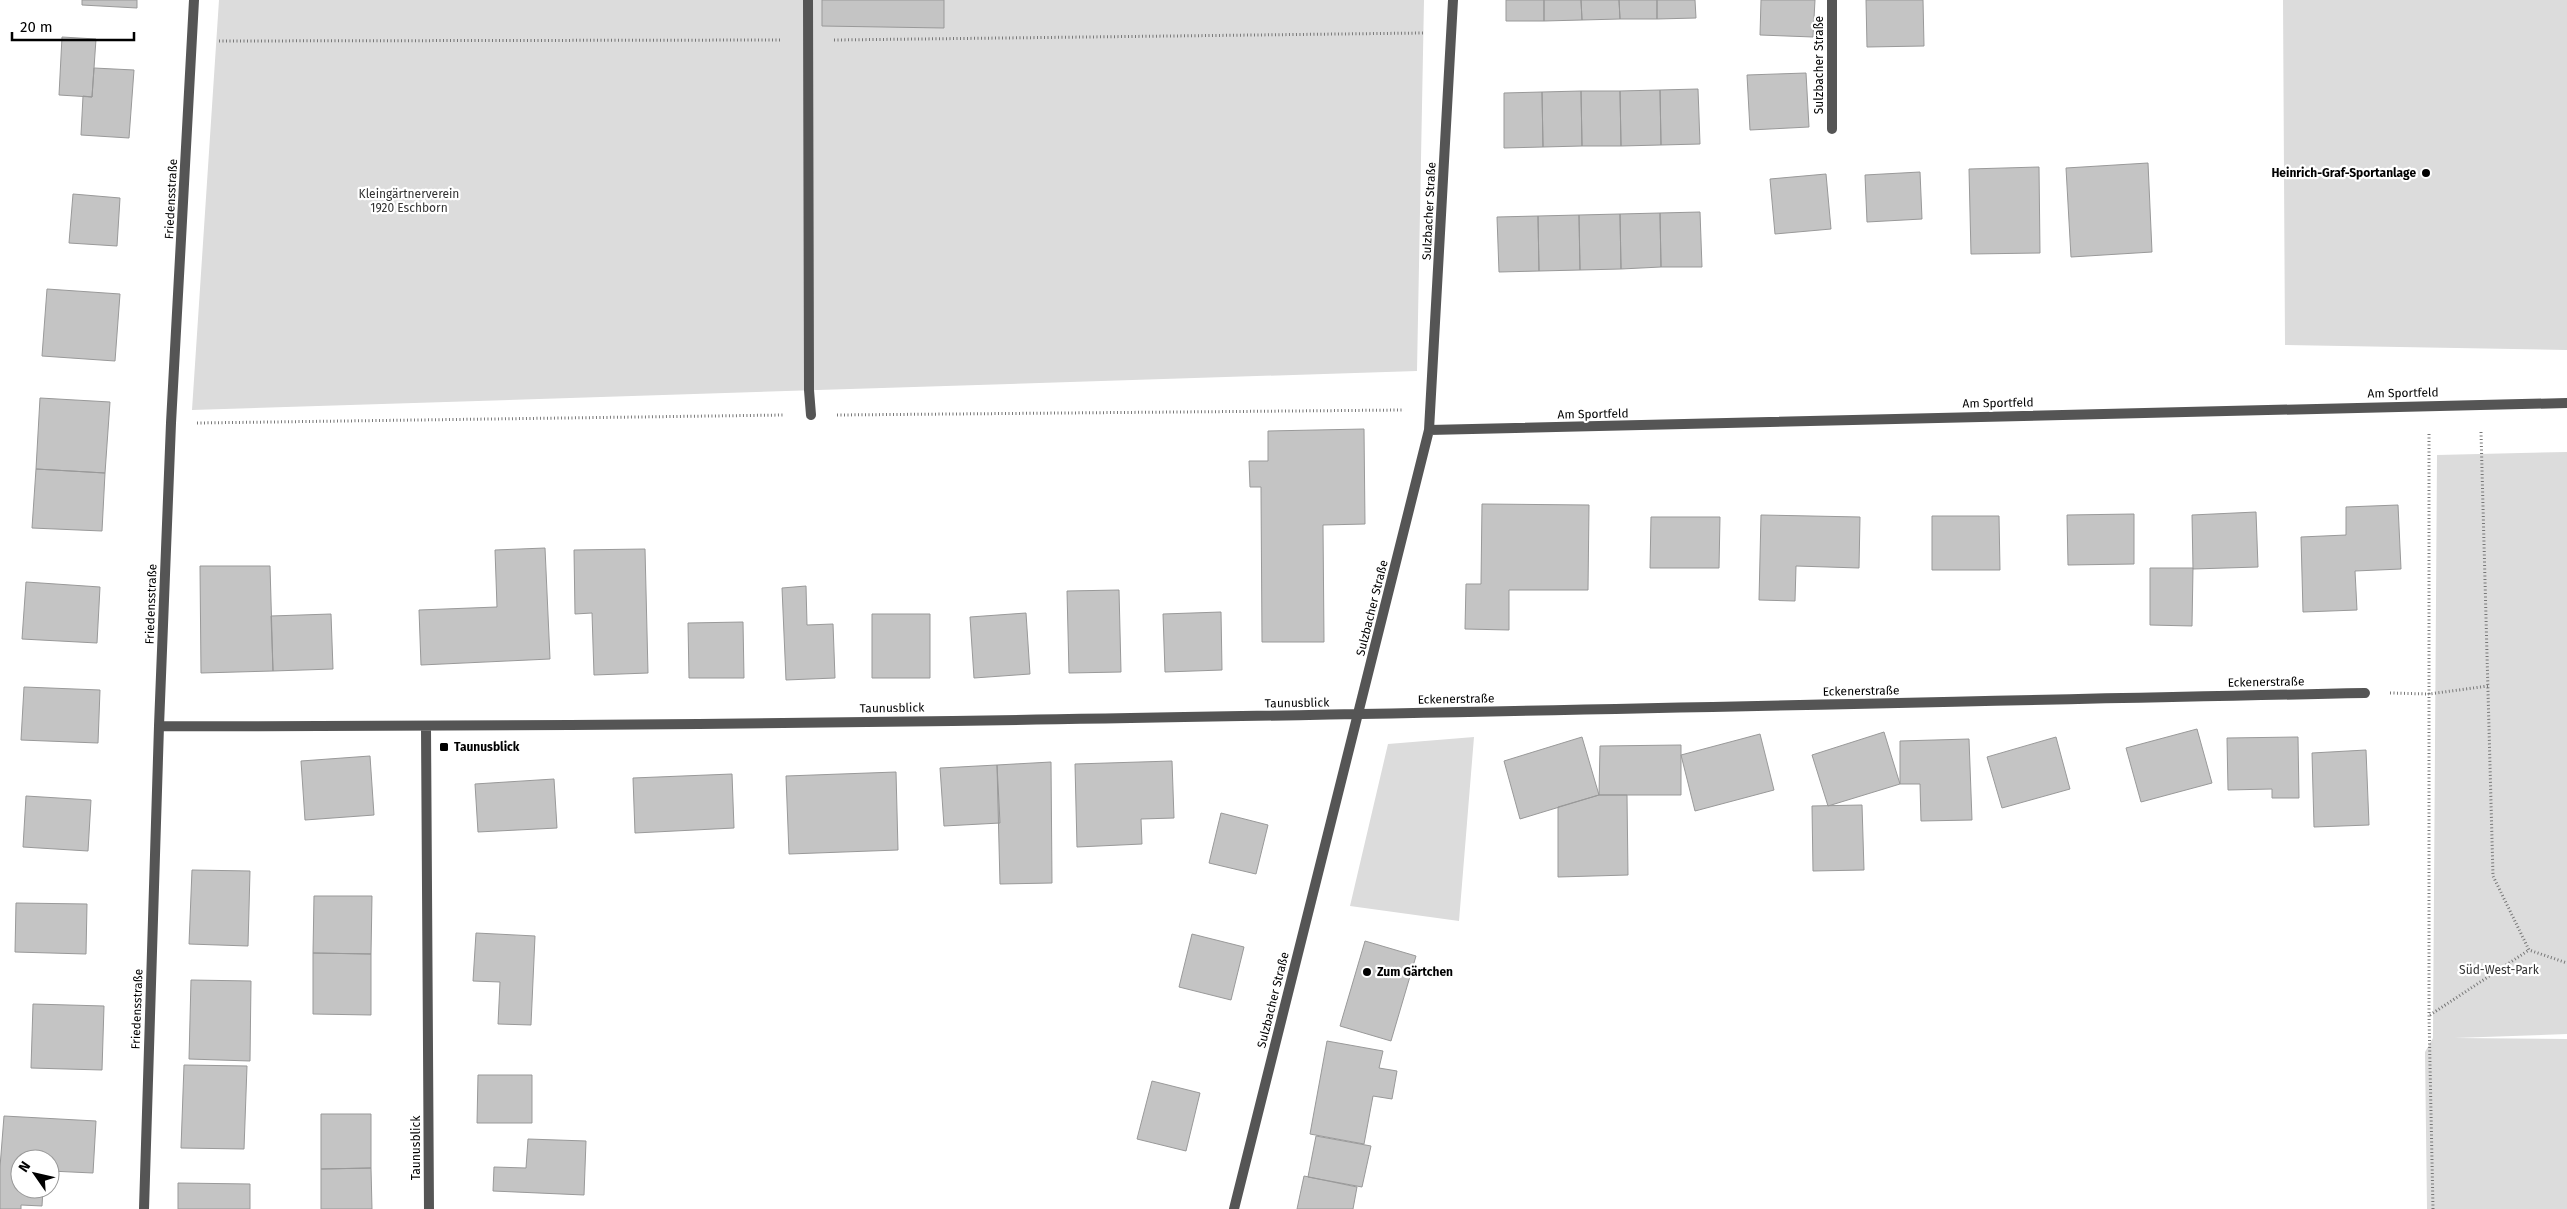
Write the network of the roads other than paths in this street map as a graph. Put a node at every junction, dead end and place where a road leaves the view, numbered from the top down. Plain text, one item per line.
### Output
1 (194, 0) edge
2 (808, 0) edge
3 (1453, 0) edge
4 (1832, 0) edge
5 (1832, 129) dead end
6 (2567, 403) edge
7 (810, 415) dead end
8 (1429, 430) junction
9 (2365, 693) road end
10 (1358, 714) junction
11 (159, 726) junction
12 (426, 727) junction
13 (144, 1209) edge
14 (429, 1209) edge
15 (1234, 1209) edge

1 - 11 street, Friedensstraße
2 - 7 street
3 - 8 street, Sulzbacher Straße
4 - 5 street, Sulzbacher Straße
6 - 8 street, Am Sportfeld
8 - 10 street, Sulzbacher Straße
9 - 10 street, Eckenerstraße
10 - 12 street, Taunusblick
10 - 15 street, Sulzbacher Straße
11 - 12 street, Taunusblick
11 - 13 street, Friedensstraße
12 - 14 street, Taunusblick

